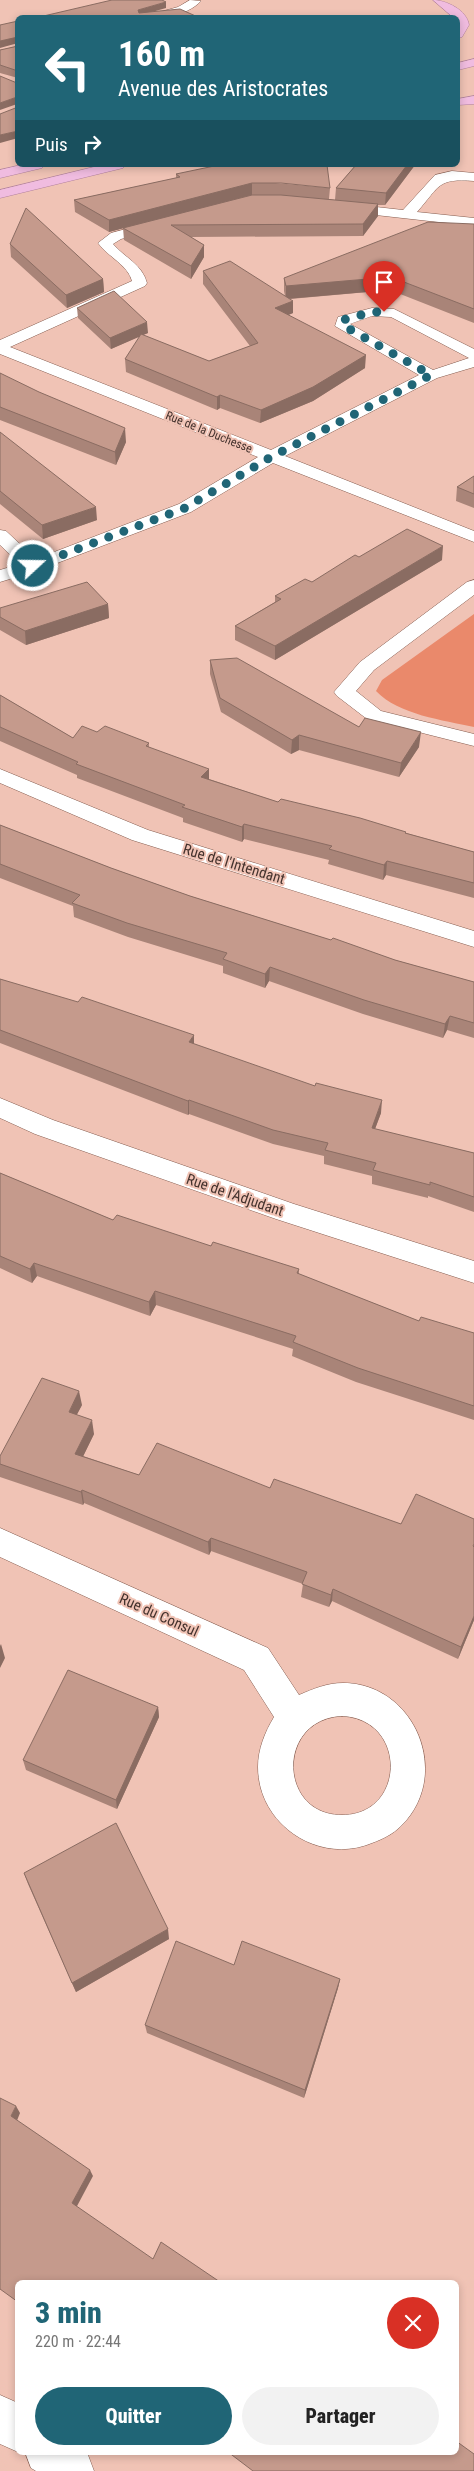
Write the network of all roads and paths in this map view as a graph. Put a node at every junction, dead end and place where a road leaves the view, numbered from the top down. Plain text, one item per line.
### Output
1 (176, 0) edge
2 (438, 0) edge
3 (201, 1) edge
4 (157, 15) edge
5 (458, 15) edge
6 (460, 17) edge
7 (460, 32) edge
8 (474, 62) edge
9 (460, 66) edge
10 (474, 100) edge
11 (460, 102) edge
12 (28, 167) edge
13 (110, 167) edge
14 (0, 174) edge
15 (474, 177) edge
16 (0, 194) edge
17 (329, 206) edge
18 (408, 213) junction
19 (471, 218) edge
20 (172, 221) edge
21 (0, 347) edge
22 (474, 355) edge
23 (474, 362) edge
24 (431, 375) junction
25 (271, 457) junction
26 (0, 535) edge
27 (474, 537) edge
28 (33, 566) junction
29 (0, 576) edge
30 (474, 586) edge
31 (474, 740) edge
32 (0, 775) edge
33 (474, 939) edge
34 (0, 1107) edge
35 (474, 1272) edge
36 (0, 1542) edge
37 (294, 1716) dead end
38 (0, 2417) edge
39 (15, 2428) edge
40 (51, 2455) edge
41 (72, 2471) edge

1 - 3 street
2 - 5 highway
3 - 4 street
6 - 7 highway
8 - 9 highway
10 - 11 highway
12 - 14 highway
13 - 16 highway
15 - 18 street
17 - 18 street
18 - 19 street
20 - 21 street
21 - 25 street, Rue de la Duchesse
22 - 24 street
23 - 24 street
24 - 25 street
25 - 27 street, Rue de la Duchesse
25 - 28 street
26 - 28 street
28 - 29 street
30 - 31 street
32 - 33 street, Rue de l'Intendant
34 - 35 street, Rue de l'Adjudant
36 - 37 street, Rue du Consul
38 - 39 street
40 - 41 street

